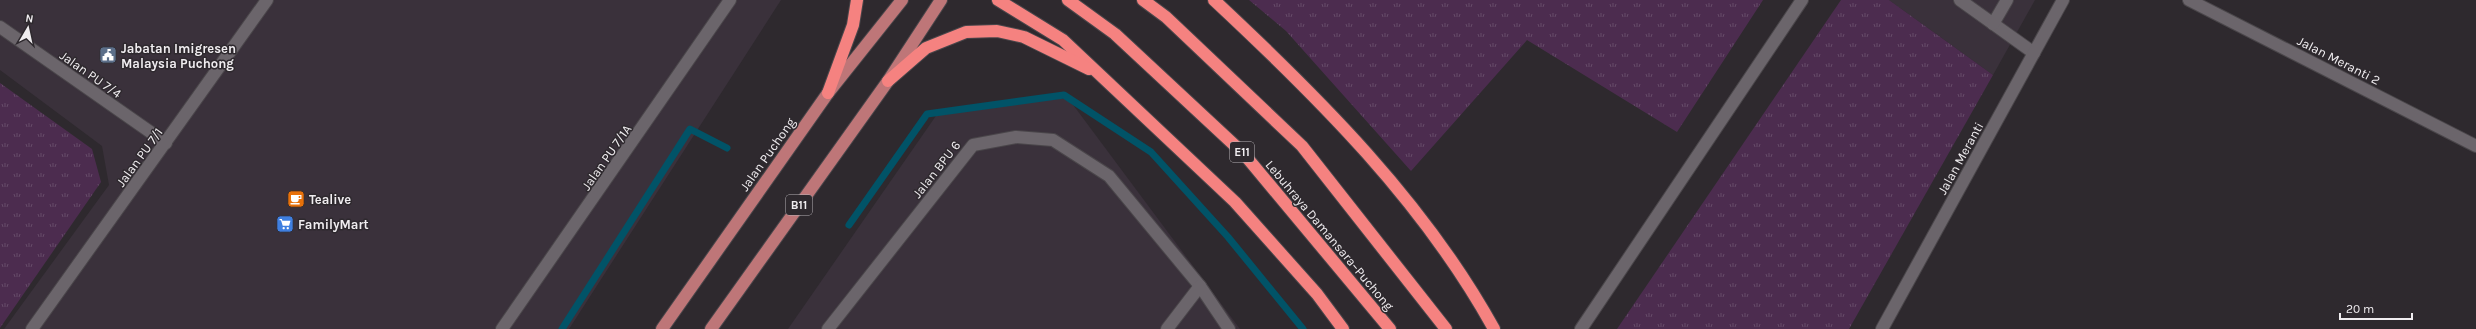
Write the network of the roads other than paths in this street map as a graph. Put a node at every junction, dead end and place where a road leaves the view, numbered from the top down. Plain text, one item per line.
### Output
1 (267, 0) edge
2 (730, 0) edge
3 (857, 0) edge
4 (902, 0) edge
5 (941, 0) edge
6 (998, 0) edge
7 (1068, 0) edge
8 (1143, 0) edge
9 (1214, 0) edge
10 (1802, 0) edge
11 (1960, 0) edge
12 (2007, 0) edge
13 (2063, 0) edge
14 (2189, 0) edge
15 (1993, 24) junction
16 (0, 27) edge
17 (2034, 53) junction
18 (1102, 76) junction
19 (888, 81) junction
20 (828, 93) junction
21 (166, 143) junction
22 (2476, 146) edge
23 (1200, 286) junction
24 (32, 329) edge
25 (502, 329) edge
26 (662, 329) edge
27 (711, 329) edge
28 (828, 329) edge
29 (1167, 329) edge
30 (1229, 329) edge
31 (1343, 329) edge
32 (1390, 329) edge
33 (1446, 329) edge
34 (1494, 329) edge
35 (1581, 329) edge
36 (1882, 329) edge

1 - 21 street, Jalan PU 7/1
2 - 25 street, Jalan PU 7/1A
3 - 20 highway
4 - 20 main road, Jalan Puchong
5 - 19 main road, B11
6 - 18 highway
7 - 32 highway, Lebuhraya Damansara–Puchong / E11
8 - 33 highway
9 - 34 highway
10 - 35 street
11 - 15 street
12 - 15 street
13 - 17 street, Jalan Meranti
14 - 22 street, Jalan Meranti 2
15 - 17 street
16 - 21 street, Jalan PU 7/4
17 - 36 street, Jalan Meranti
18 - 19 highway
18 - 31 highway
19 - 27 main road, B11
20 - 26 main road, Jalan Puchong
21 - 24 street, Jalan PU 7/1
23 - 28 street, Jalan BPU 6
23 - 29 street
23 - 30 street, Jalan BPU 6

